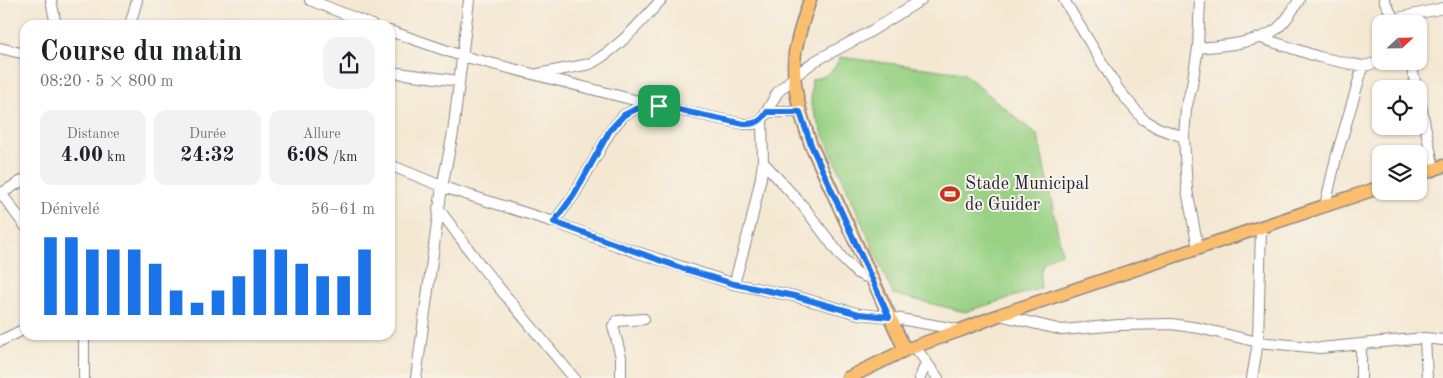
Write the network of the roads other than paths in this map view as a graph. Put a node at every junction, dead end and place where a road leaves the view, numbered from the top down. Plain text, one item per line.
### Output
1 (52, 0) edge
2 (137, 0) edge
3 (310, 0) edge
4 (469, 0) edge
5 (662, 0) edge
6 (810, 0) edge
7 (921, 0) edge
8 (1064, 0) edge
9 (1200, 0) edge
10 (1299, 0) edge
11 (1384, 0) edge
12 (1443, 8) edge
13 (1392, 15) edge
14 (1417, 15) edge
15 (55, 20) edge
16 (131, 20) edge
17 (360, 20) edge
18 (395, 33) edge
19 (1262, 38) junction
20 (0, 48) edge
21 (1198, 48) junction
22 (20, 53) edge
23 (462, 56) junction
24 (1372, 64) edge
25 (1363, 66) junction
26 (395, 73) edge
27 (535, 75) junction
28 (794, 76) junction
29 (459, 82) junction
30 (659, 106) junction
31 (800, 112) junction
32 (765, 116) junction
33 (1427, 126) edge
34 (1184, 137) junction
35 (763, 162) junction
36 (395, 167) edge
37 (1438, 168) edge
38 (20, 183) edge
39 (442, 186) junction
40 (1372, 190) edge
41 (0, 193) edge
42 (1325, 206) junction
43 (438, 208) junction
44 (20, 219) edge
45 (554, 222) junction
46 (1261, 228) junction
47 (1198, 248) junction
48 (871, 279) junction
49 (734, 284) junction
50 (999, 315) junction
51 (889, 317) junction
52 (644, 319) dead end
53 (961, 330) junction
54 (20, 331) edge
55 (1425, 338) junction
56 (84, 340) edge
57 (1443, 340) edge
58 (0, 341) edge
59 (1258, 342) junction
60 (1361, 344) junction
61 (910, 348) junction
62 (926, 363) junction
63 (84, 378) edge
64 (416, 378) edge
65 (574, 378) edge
66 (621, 378) edge
67 (848, 378) edge
68 (920, 378) edge
69 (938, 378) edge
70 (1252, 378) edge
71 (1361, 378) edge
72 (1427, 378) edge

1 - 15 street
2 - 16 street
3 - 17 street
4 - 23 street
5 - 27 street
6 - 28 main road
7 - 28 street
8 - 34 street
9 - 21 street
10 - 19 street
11 - 13 street
12 - 14 street
18 - 23 street
19 - 21 street
19 - 25 street
20 - 22 street
21 - 34 street
23 - 27 street
23 - 29 street
24 - 25 street
25 - 42 street
26 - 29 street
27 - 30 street
28 - 31 main road
28 - 32 street
29 - 39 street
30 - 32 street
30 - 45 street
31 - 32 street
31 - 48 main road
32 - 35 street
33 - 37 street
34 - 47 street
35 - 48 street
35 - 49 street
36 - 39 street
38 - 41 street
39 - 43 street
39 - 45 street
40 - 42 main road
41 - 44 street
42 - 46 main road
43 - 64 street
43 - 65 street
45 - 49 street
46 - 47 main road
46 - 59 street
47 - 50 main road
48 - 51 main road
49 - 51 street
50 - 53 main road
50 - 59 street
51 - 53 street
51 - 61 main road
52 - 66 street
53 - 61 main road
54 - 58 street
55 - 57 street
55 - 60 street
55 - 72 street
56 - 63 street
59 - 60 street
59 - 70 street
60 - 71 street
61 - 62 street
61 - 67 main road
62 - 68 street
62 - 69 street

